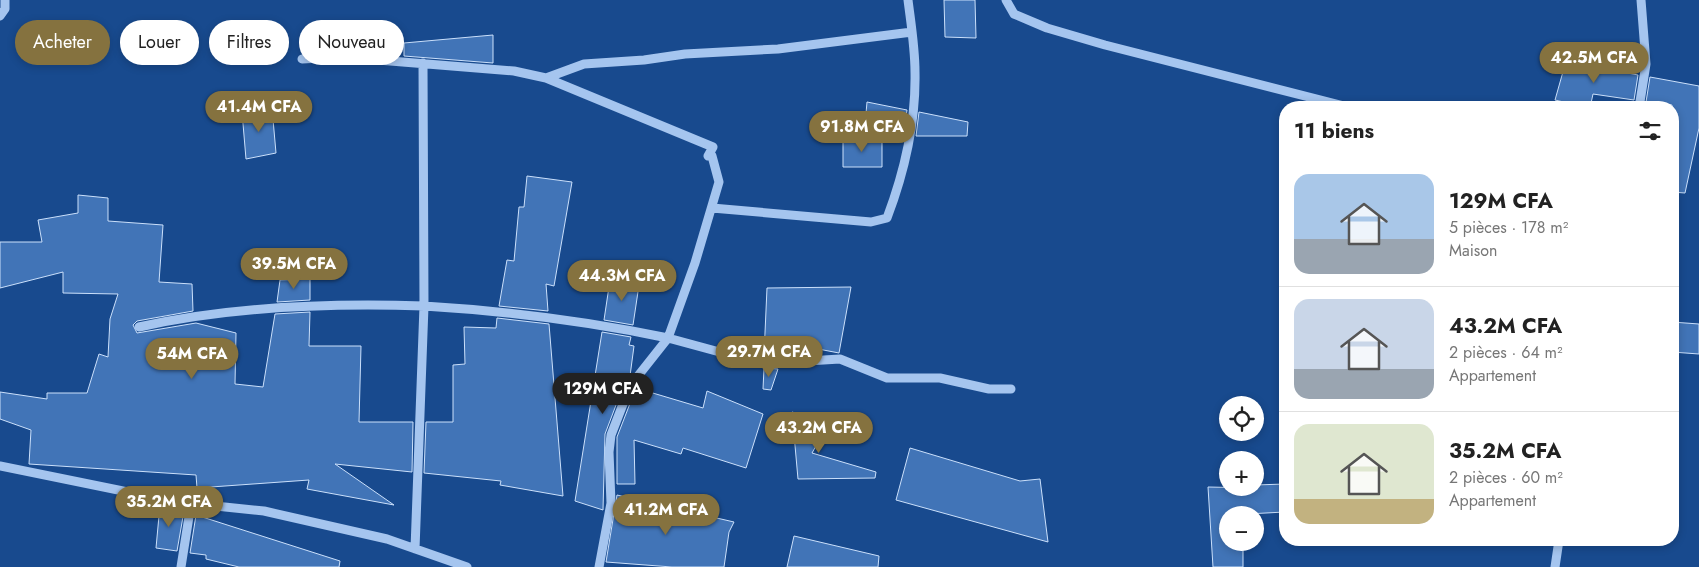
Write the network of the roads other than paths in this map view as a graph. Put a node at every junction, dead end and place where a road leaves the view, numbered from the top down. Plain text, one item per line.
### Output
1 (5, 0) edge
2 (908, 0) edge
3 (1006, 0) edge
4 (1641, 0) edge
5 (0, 16) edge
6 (912, 32) junction
7 (404, 62) edge
8 (424, 63) junction
9 (546, 78) junction
10 (1325, 101) edge
11 (1640, 101) edge
12 (712, 208) junction
13 (424, 306) junction
14 (139, 327) dead end
15 (668, 338) junction
16 (1011, 389) dead end
17 (0, 466) edge
18 (191, 504) junction
19 (1558, 546) edge
20 (416, 549) junction
21 (182, 567) edge
22 (467, 567) edge
23 (599, 567) edge
24 (1555, 567) edge

1 - 5 street
2 - 6 street
3 - 10 street
4 - 11 street
6 - 9 street
6 - 12 street
7 - 8 street
8 - 9 street
8 - 13 street
9 - 12 street
12 - 15 street
13 - 14 street
13 - 15 street
13 - 20 street
15 - 16 street
15 - 23 street
17 - 18 street
18 - 20 street
18 - 21 street
19 - 24 street
20 - 22 street

